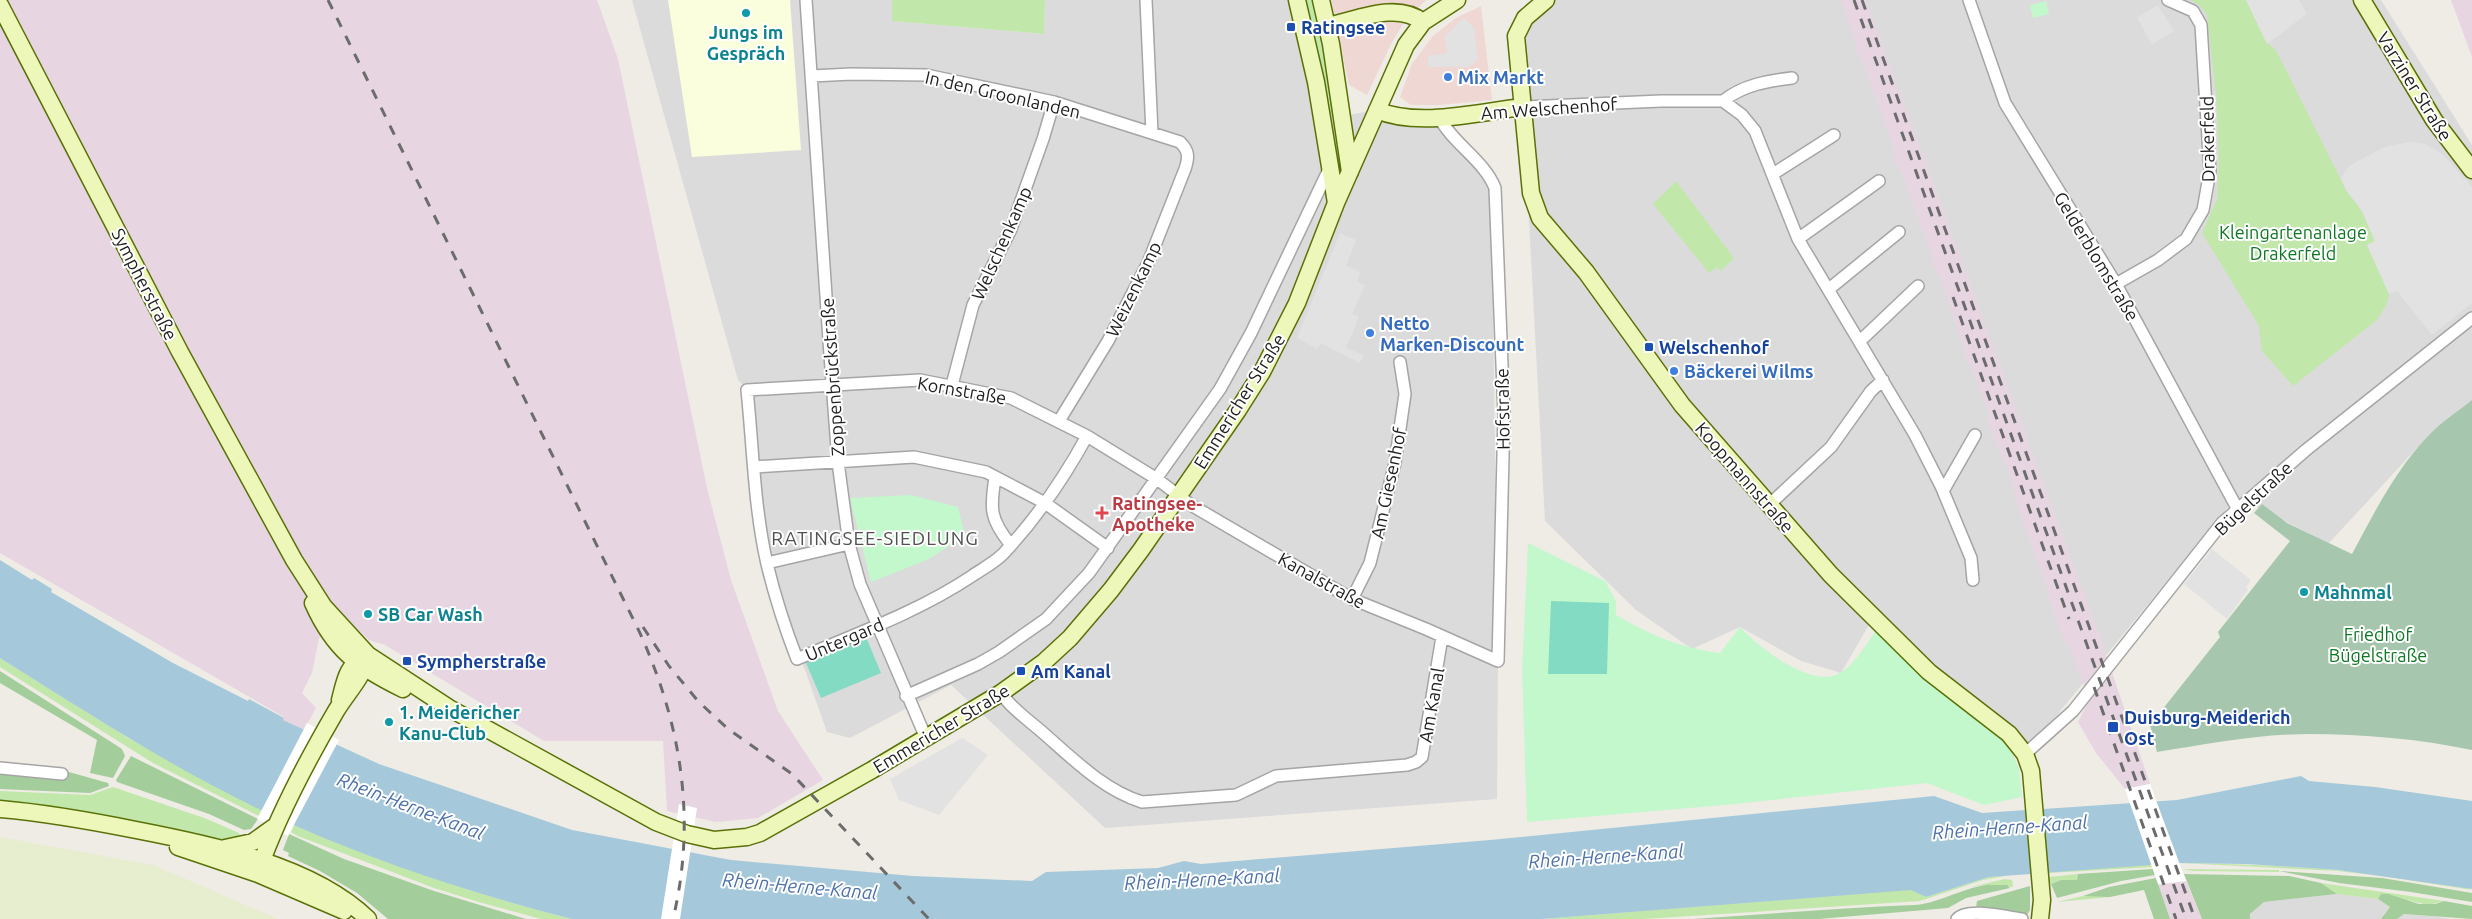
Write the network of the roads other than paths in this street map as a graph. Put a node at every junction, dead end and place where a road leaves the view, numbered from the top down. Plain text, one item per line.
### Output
1 (806, 0) edge
2 (1146, 0) edge
3 (1297, 0) edge
4 (1321, 0) edge
5 (1457, 0) edge
6 (1546, 0) edge
7 (1969, 0) edge
8 (2168, 0) edge
9 (2362, 0) edge
10 (0, 5) edge
11 (1423, 22) junction
12 (1327, 26) junction
13 (812, 76) junction
14 (1792, 78) dead end
15 (1723, 101) junction
16 (1054, 102) junction
17 (1523, 107) junction
18 (1377, 110) junction
19 (1439, 117) junction
20 (1152, 133) junction
21 (1834, 135) dead end
22 (1187, 149) joint
23 (1330, 165) junction
24 (2472, 170) edge
25 (1350, 172) junction
26 (1774, 174) junction
27 (1878, 181) dead end
28 (1333, 194) junction
29 (1899, 232) dead end
30 (1798, 239) junction
31 (2116, 284) junction
32 (1918, 286) dead end
33 (1829, 289) junction
34 (2472, 318) edge
35 (1860, 341) junction
36 (1400, 362) dead end
37 (1884, 380) junction
38 (833, 385) junction
39 (952, 385) junction
40 (747, 390) joint
41 (1059, 421) junction
42 (1976, 435) dead end
43 (1087, 436) junction
44 (838, 462) junction
45 (754, 467) junction
46 (995, 478) junction
47 (1157, 478) junction
48 (1943, 491) junction
49 (1179, 495) junction
50 (1045, 503) junction
51 (1769, 505) junction
52 (2237, 508) junction
53 (849, 544) junction
54 (1010, 544) junction
55 (1108, 548) junction
56 (767, 562) junction
57 (1973, 580) dead end
58 (1352, 599) junction
59 (877, 625) junction
60 (1442, 636) junction
61 (1498, 661) joint
62 (363, 662) junction
63 (1001, 693) junction
64 (906, 696) junction
65 (926, 738) junction
66 (2026, 754) junction
67 (0, 768) edge
68 (62, 774) dead end
69 (0, 810) edge
70 (113, 825) junction
71 (273, 829) junction
72 (222, 848) junction
73 (260, 867) junction
74 (356, 919) edge
75 (368, 919) edge
76 (1957, 919) edge
77 (2022, 919) edge
78 (2040, 919) edge

1 - 13 street, Zoppenbrückstraße
2 - 20 street
3 - 23 main road
4 - 12 main road
5 - 11 main road, Emmericher Straße
6 - 17 main road, Koopmannstraße
7 - 31 street, Gelderblomstraße
8 - 31 street, Drakerfeld
9 - 24 main road, Varziner Straße
10 - 62 main road, Sympherstraße
11 - 12 main road
11 - 18 main road, Emmericher Straße
12 - 25 main road
13 - 16 street, In den Groonlanden
13 - 38 street, Zoppenbrückstraße
14 - 15 street
15 - 17 street, Am Welschenhof
15 - 26 street
16 - 20 street, In den Groonlanden
16 - 39 street, Welschenkamp
17 - 19 main road, Am Welschenhof
17 - 51 main road, Koopmannstraße
18 - 19 main road, Am Welschenhof
18 - 25 main road, Emmericher Straße
19 - 61 street, Hofstraße
20 - 22 street, In den Groonlanden
21 - 26 street
22 - 41 street, Weizenkamp
23 - 25 main road
23 - 28 main road
25 - 28 main road, Emmericher Straße
26 - 30 street
27 - 30 street
28 - 47 street, Emmericher Straße
28 - 49 main road, Emmericher Straße
29 - 33 street
30 - 33 street
31 - 52 street, Gelderblomstraße
32 - 35 street
33 - 35 street
34 - 52 street, Bügelstraße
35 - 37 street
36 - 58 street, Am Giesenhof
37 - 48 street
37 - 51 street
38 - 39 street, Kornstraße
38 - 40 street, Kornstraße
38 - 44 street, Zoppenbrückstraße
39 - 41 street, Kornstraße
40 - 45 street, Untergard
41 - 43 street, Kornstraße
42 - 48 street
43 - 47 street, Kornstraße
43 - 50 street, Untergard
44 - 45 street
44 - 46 street
44 - 53 street, Zoppenbrückstraße
45 - 56 street, Untergard
46 - 50 street
46 - 54 street
47 - 49 street, Kanalstraße
47 - 55 street, Emmericher Straße
48 - 57 street
49 - 58 street, Kanalstraße
49 - 63 main road, Emmericher Straße
50 - 54 street, Untergard
50 - 55 street
51 - 66 main road, Koopmannstraße
52 - 66 street, Bügelstraße
53 - 56 street
53 - 59 street, Zoppenbrückstraße
54 - 59 street, Untergard
55 - 64 street, Emmericher Straße
56 - 59 street, Untergard
58 - 60 street, Kanalstraße
59 - 64 street, Zoppenbrückstraße
60 - 61 street, Kanalstraße
60 - 63 street, Am Kanal
62 - 65 main road, Emmericher Straße
62 - 71 main road
63 - 65 main road, Emmericher Straße
64 - 65 street, Zoppenbrückstraße
66 - 78 main road, Koopmannstraße
67 - 68 street
69 - 70 main road
70 - 72 main road
70 - 73 main road
71 - 72 main road
71 - 73 main road
72 - 73 main road
73 - 74 main road
73 - 75 main road
76 - 77 street

